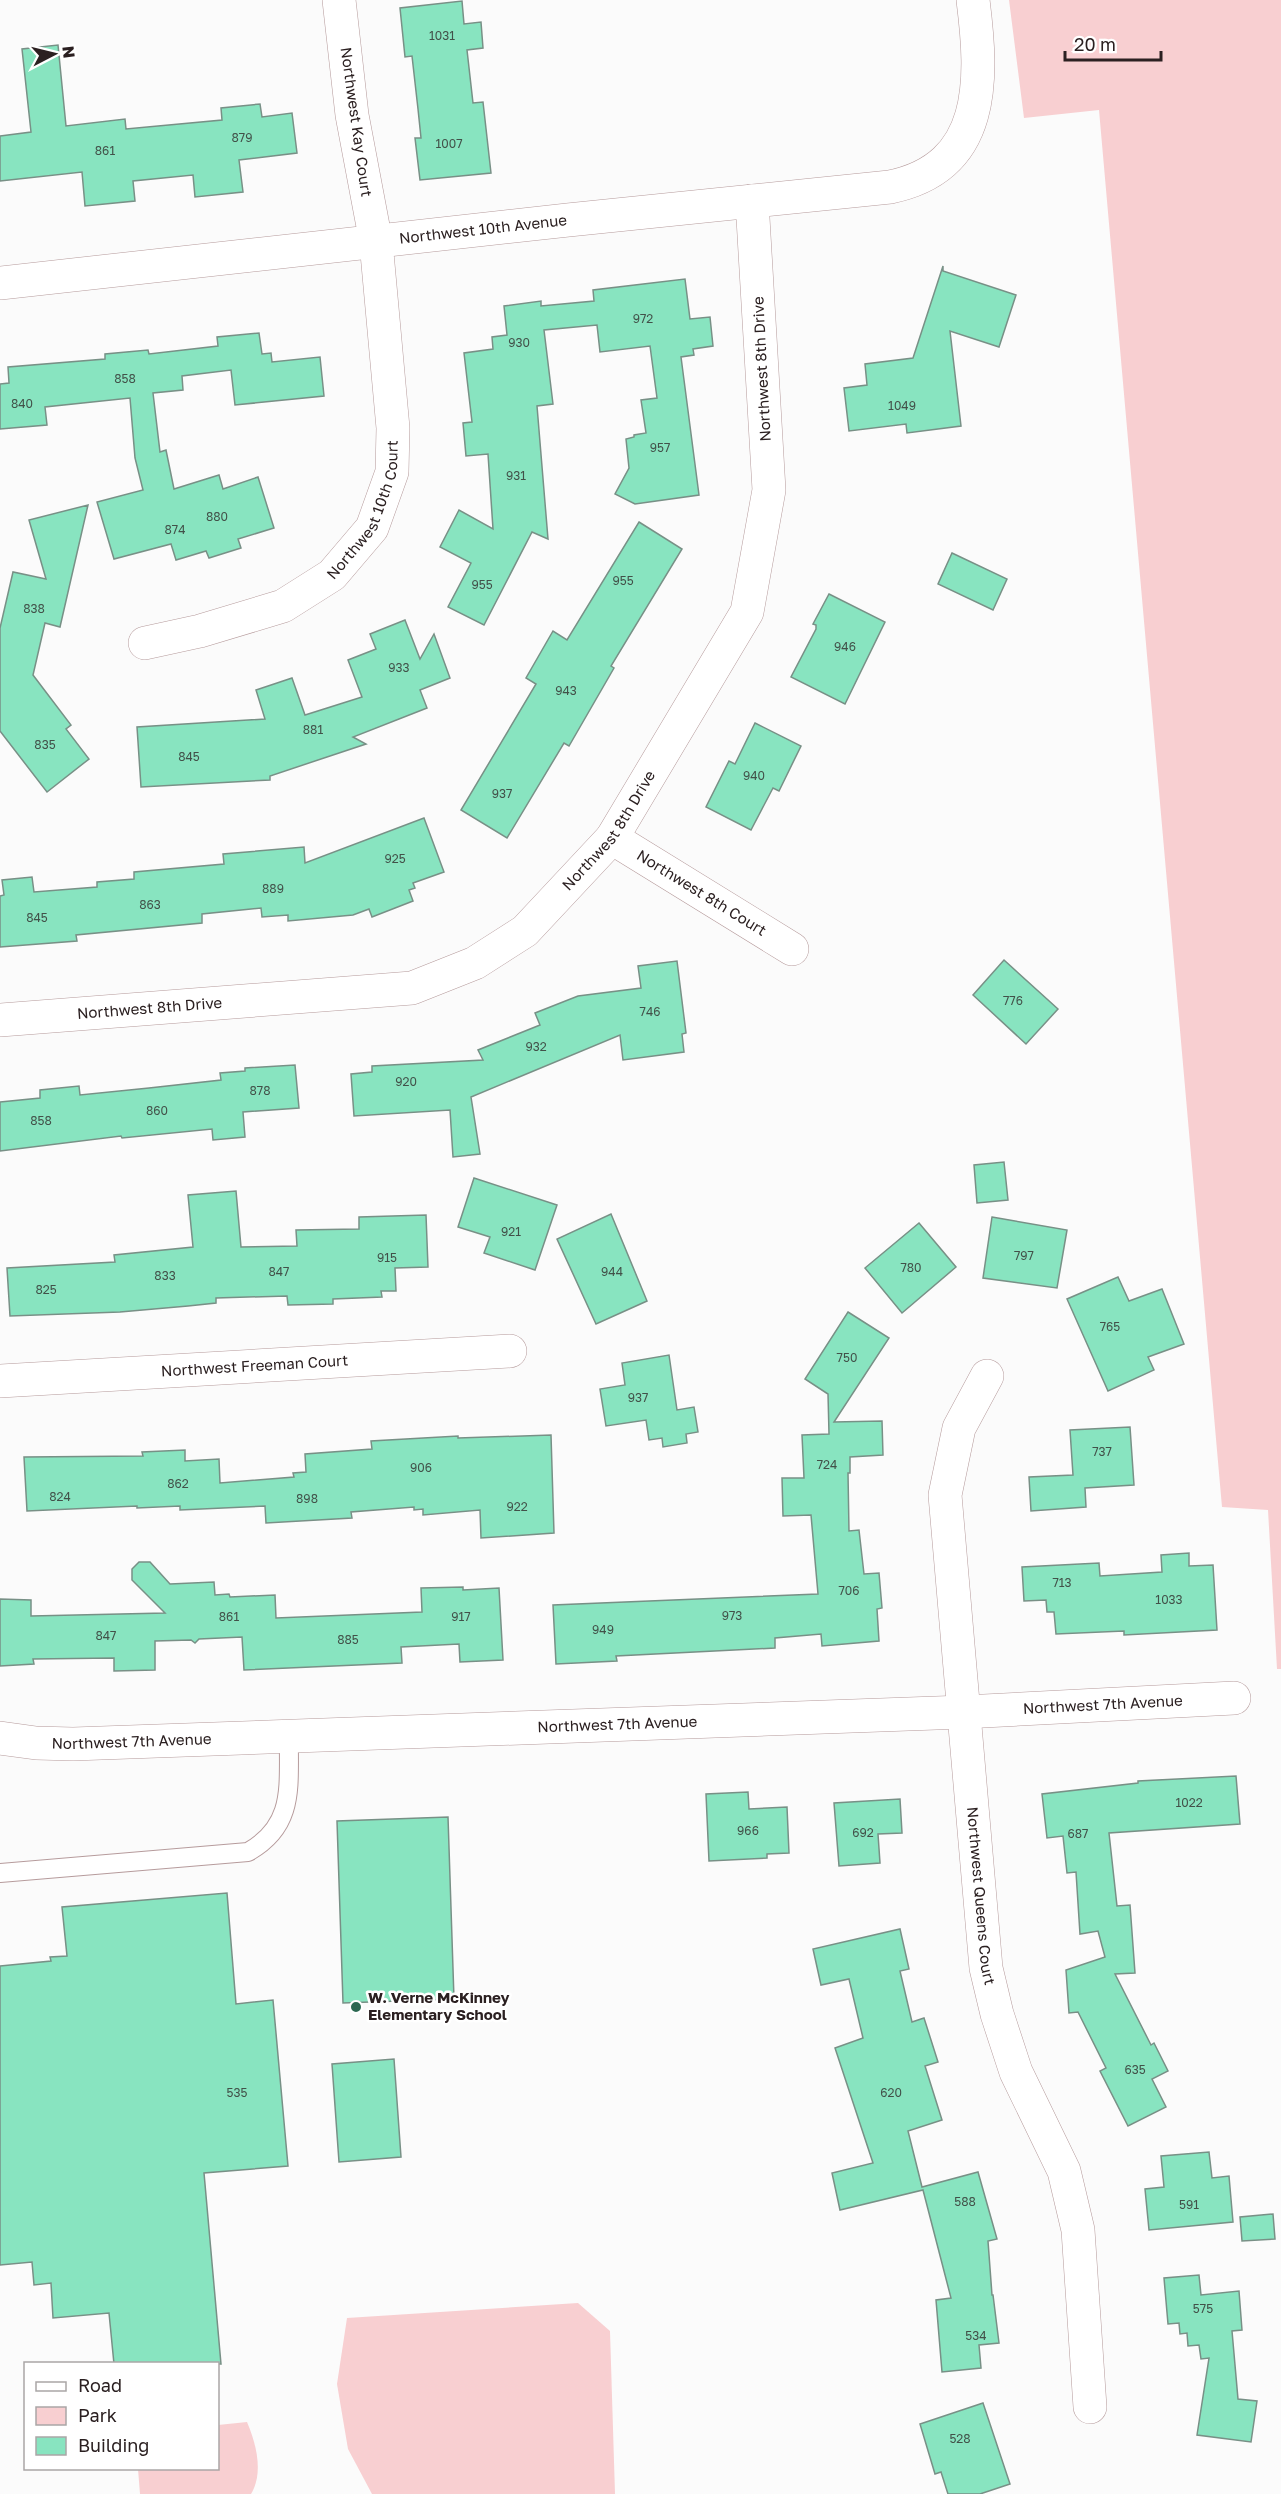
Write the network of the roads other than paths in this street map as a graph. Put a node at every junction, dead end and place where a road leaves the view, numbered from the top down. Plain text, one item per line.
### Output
1 (339, 0) edge
2 (973, 0) edge
3 (752, 201) junction
4 (376, 242) junction
5 (0, 283) edge
6 (145, 643) dead end
7 (612, 838) junction
8 (792, 949) dead end
9 (0, 1020) edge
10 (510, 1351) dead end
11 (987, 1376) dead end
12 (0, 1381) edge
13 (1234, 1698) dead end
14 (964, 1712) junction
15 (289, 1737) junction
16 (0, 1738) edge
17 (0, 1873) edge
18 (1090, 2407) dead end

1 - 4 street, Northwest Kay Court
2 - 3 street, Northwest 10th Avenue
3 - 4 street, Northwest 10th Avenue
3 - 7 street, Northwest 8th Drive
4 - 5 street, Northwest 10th Avenue
4 - 6 street, Northwest 10th Court
7 - 8 street, Northwest 8th Court
7 - 9 street, Northwest 8th Drive
10 - 12 street, Northwest Freeman Court
11 - 14 street, Northwest Queens Court
13 - 14 street, Northwest 7th Avenue
14 - 15 street, Northwest 7th Avenue
14 - 18 street, Northwest Queens Court
15 - 16 street, Northwest 7th Avenue
15 - 17 lane

